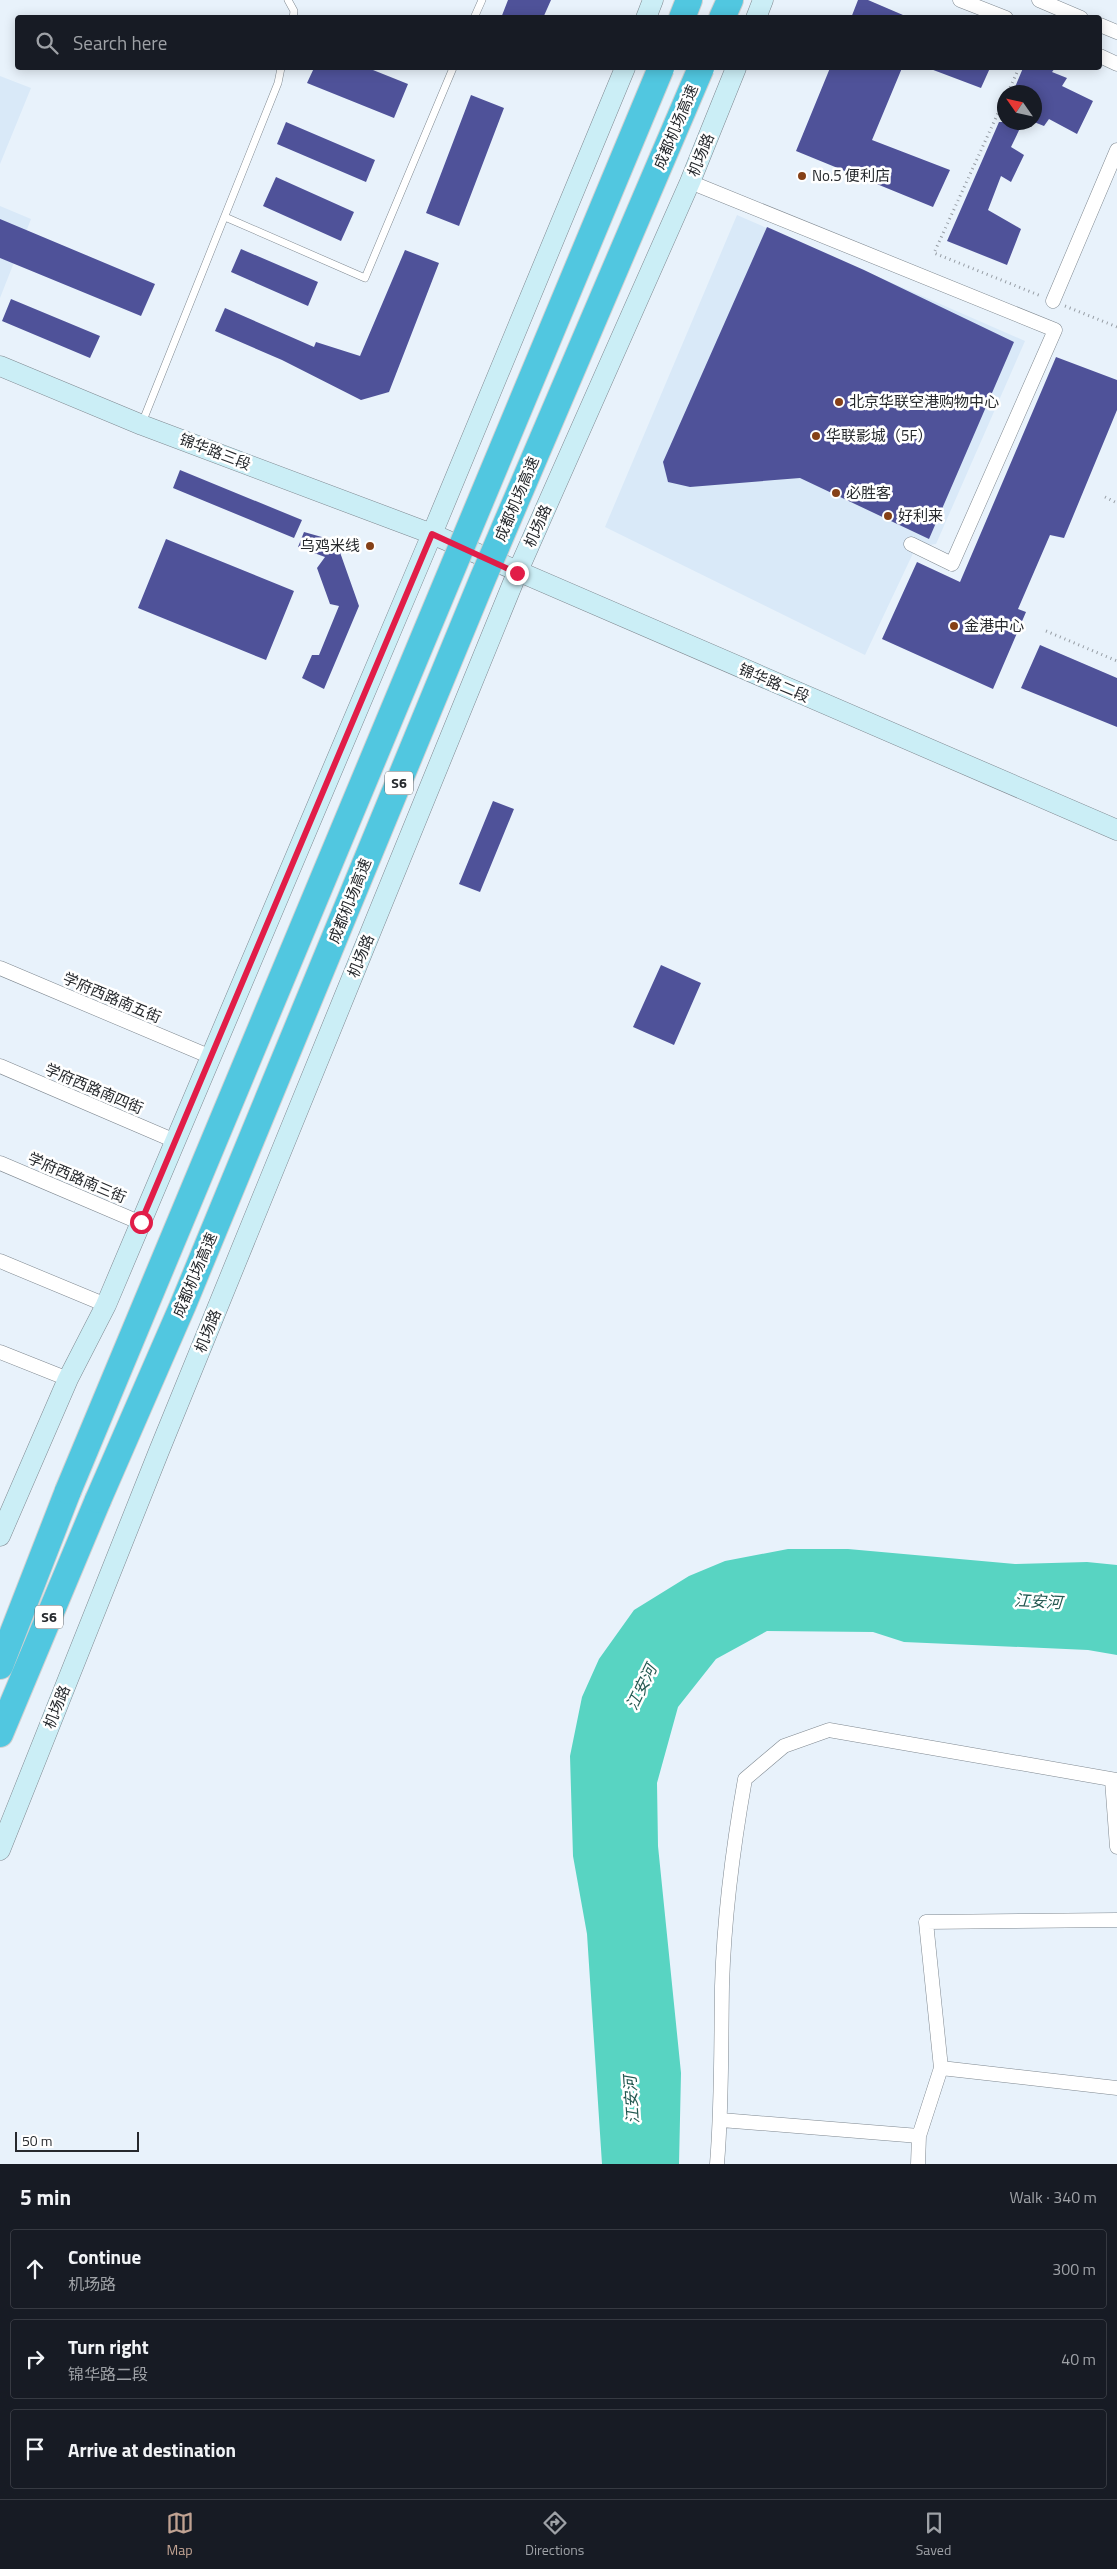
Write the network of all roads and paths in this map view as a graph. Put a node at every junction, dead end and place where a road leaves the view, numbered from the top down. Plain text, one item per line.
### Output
1 (288, 0) edge
2 (482, 0) edge
3 (653, 0) edge
4 (689, 0) edge
5 (730, 0) edge
6 (763, 0) edge
7 (960, 0) edge
8 (1039, 0) edge
9 (293, 15) edge
10 (475, 15) edge
11 (647, 15) edge
12 (683, 15) edge
13 (723, 15) edge
14 (757, 15) edge
15 (998, 15) edge
16 (1074, 15) edge
17 (1102, 26) edge
18 (1117, 32) edge
19 (1102, 57) edge
20 (1117, 64) edge
21 (281, 70) edge
22 (452, 70) edge
23 (624, 70) edge
24 (660, 70) edge
25 (700, 70) edge
26 (735, 70) edge
27 (1018, 70) edge
28 (1011, 85) edge
29 (997, 115) edge
30 (1117, 150) edge
31 (690, 182) junction
32 (224, 217) junction
33 (1053, 301) junction
34 (1117, 327) edge
35 (0, 366) edge
36 (142, 425) junction
37 (1105, 498) dead end
38 (1117, 503) edge
39 (432, 534) junction
40 (910, 544) dead end
41 (517, 573) junction
42 (1046, 631) dead end
43 (1117, 661) edge
44 (1117, 830) edge
45 (0, 968) edge
46 (211, 1057) junction
47 (0, 1066) edge
48 (175, 1141) junction
49 (0, 1163) edge
50 (141, 1222) junction
51 (0, 1261) edge
52 (106, 1305) junction
53 (0, 1352) edge
54 (68, 1379) junction
55 (0, 1536) edge
56 (0, 1666) edge
57 (0, 1734) edge
58 (1115, 1782) edge
59 (1117, 1847) edge
60 (0, 1850) edge
61 (1117, 1920) edge
62 (941, 2068) junction
63 (1117, 2088) edge
64 (721, 2120) junction
65 (919, 2136) junction
66 (717, 2164) edge
67 (918, 2164) edge

1 - 9 lane
2 - 10 lane
3 - 11 main road
4 - 12 highway
5 - 13 highway
6 - 14 main road
7 - 15 street
8 - 16 street
17 - 18 street
19 - 20 street
21 - 32 lane
22 - 32 lane
23 - 39 main road
24 - 56 highway, S6, bridge
25 - 57 highway, 成都机场高速 / S6, bridge
26 - 31 main road, 机场路
27 - 28 path
29 - 33 path
30 - 33 street
31 - 40 street
31 - 41 main road, 机场路
32 - 36 lane
33 - 34 path
35 - 36 main road, 锦华路三段
36 - 39 main road, 锦华路三段
37 - 38 path
39 - 41 main road, 锦华路二段
39 - 46 main road
41 - 44 main road, 锦华路二段
41 - 60 main road, 机场路
42 - 43 path
45 - 46 street, 学府西路南五街
46 - 48 main road
47 - 48 street, 学府西路南四街
48 - 50 main road
49 - 50 street, 学府西路南三街
50 - 52 main road
51 - 52 street
52 - 54 main road
53 - 54 street
54 - 55 main road
58 - 59 street
58 - 64 street
61 - 62 street
62 - 63 street
62 - 65 street
64 - 65 street
64 - 66 street
65 - 67 street

